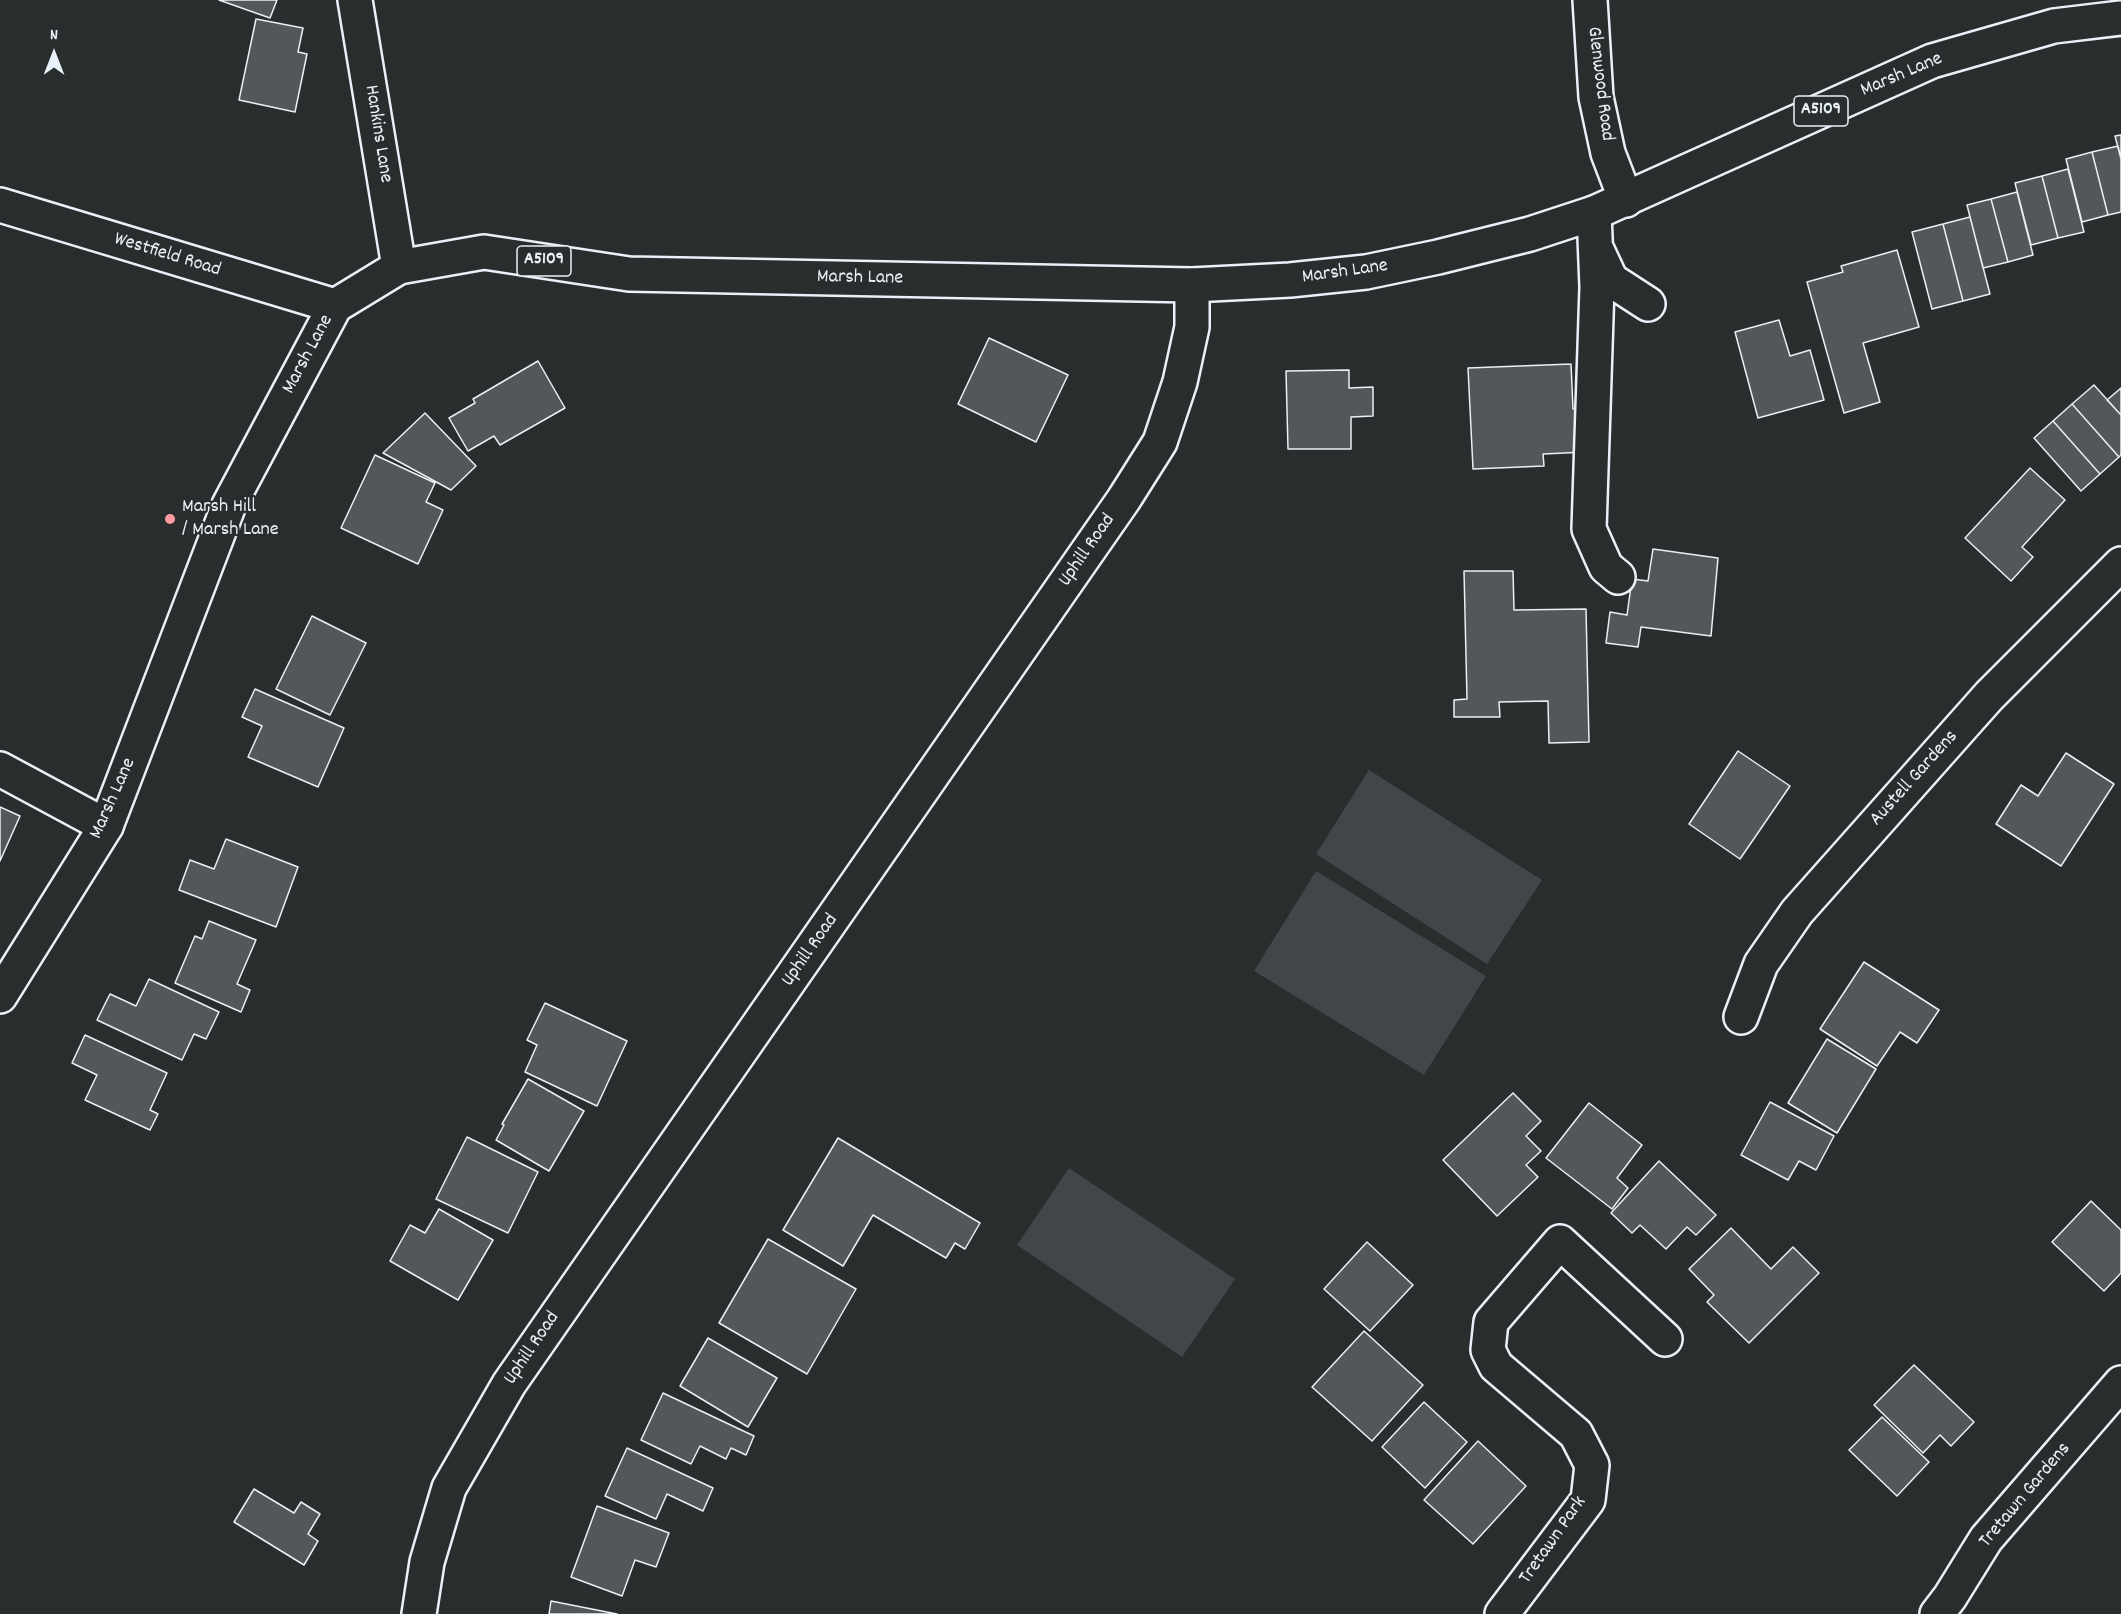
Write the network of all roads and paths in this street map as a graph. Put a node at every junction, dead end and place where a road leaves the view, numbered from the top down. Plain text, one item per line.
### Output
1 (354, 0) edge
2 (1590, 0) edge
3 (2121, 18) edge
4 (1626, 200) junction
5 (0, 205) edge
6 (1594, 213) junction
7 (1595, 246) junction
8 (399, 267) junction
9 (1192, 285) junction
10 (1648, 304) dead end
11 (335, 306) junction
12 (2121, 564) edge
13 (1618, 577) dead end
14 (0, 769) edge
15 (106, 826) junction
16 (0, 996) edge
17 (1741, 1017) dead end
18 (1665, 1339) dead end
19 (2121, 1383) edge
20 (1952, 1608) edge
21 (419, 1614) edge
22 (1502, 1614) edge

1 - 8 street, Hankins Lane
2 - 4 street, Glenwood Road
3 - 4 street, Marsh Lane / A5109
4 - 6 street, Marsh Lane / A5109
5 - 11 street, Westfield Road
6 - 7 street
6 - 9 street, Marsh Lane / A5109
7 - 10 street
7 - 13 street
8 - 9 street, Marsh Lane / A5109
8 - 11 street, Marsh Lane / A5109
9 - 21 street, Uphill Road
11 - 15 street, Marsh Lane
12 - 17 street, Austell Gardens
14 - 15 street
15 - 16 street, Marsh Lane
18 - 22 street, Tretawn Park
19 - 20 street, Tretawn Gardens

